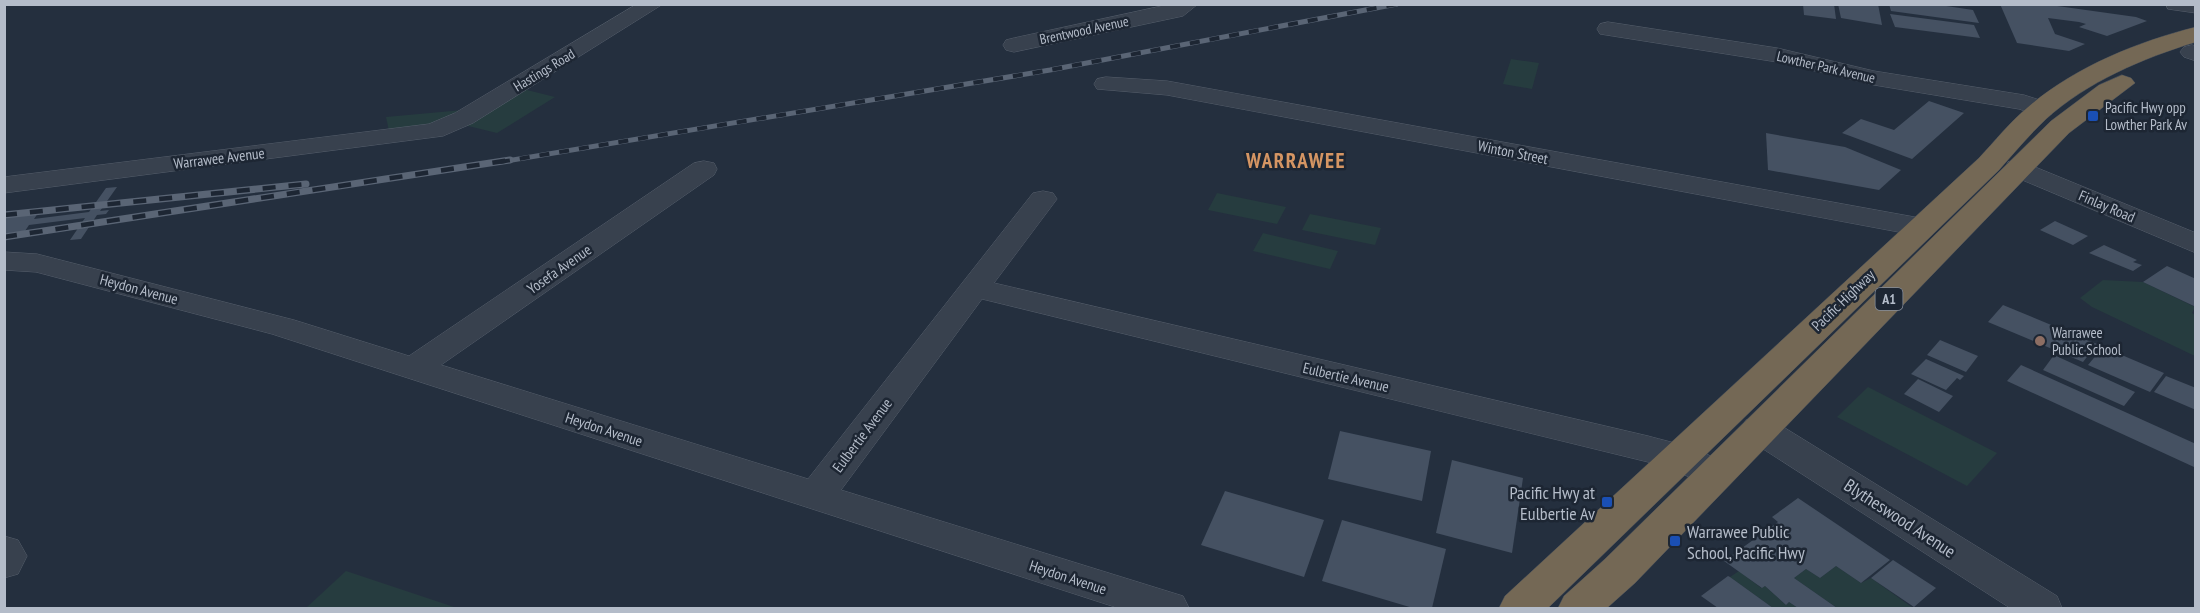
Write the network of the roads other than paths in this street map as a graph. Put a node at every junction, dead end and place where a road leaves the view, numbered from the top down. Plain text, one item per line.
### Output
1 (653, 4) edge
2 (1188, 4) edge
3 (2176, 4) edge
4 (2196, 7) edge
5 (1608, 29) dead end
6 (1014, 45) dead end
7 (2195, 48) edge
8 (1106, 84) dead end
9 (2043, 109) junction
10 (434, 131) joint
11 (2018, 168) junction
12 (704, 169) dead end
13 (4, 185) edge
14 (1043, 199) dead end
15 (1920, 227) junction
16 (2196, 244) edge
17 (21, 262) edge
18 (974, 288) junction
19 (413, 369) junction
20 (1759, 429) junction
21 (1678, 456) junction
22 (1715, 475) junction
23 (815, 497) junction
24 (4, 550) edge
25 (4, 563) edge
26 (1168, 609) edge
27 (1520, 609) edge
28 (1579, 609) edge
29 (2042, 609) edge

1 - 10 street, Hastings Road
2 - 6 street, Brentwood Avenue
3 - 4 street
5 - 9 street, Lowther Park Avenue
7 - 9 highway, Pacific Highway / A1
7 - 11 highway, Pacific Highway / A1
8 - 15 street, Winton Street
9 - 15 highway, Pacific Highway / A1
10 - 13 street, Warrawee Avenue
11 - 16 street, Finlay Road
11 - 20 highway, Pacific Highway / A1
12 - 19 street, Yosefa Avenue
14 - 18 street, Eulbertie Avenue
15 - 21 highway, Pacific Highway / A1
17 - 19 street, Heydon Avenue
18 - 21 street, Eulbertie Avenue
18 - 23 street, Eulbertie Avenue
19 - 23 street, Heydon Avenue
20 - 22 highway, Pacific Highway / A1
20 - 29 street, Blytheswood Avenue
21 - 22 street, Eulbertie Avenue
21 - 27 highway, Pacific Highway / A1
22 - 28 highway, Pacific Highway / A1
23 - 26 street, Heydon Avenue
24 - 25 street

